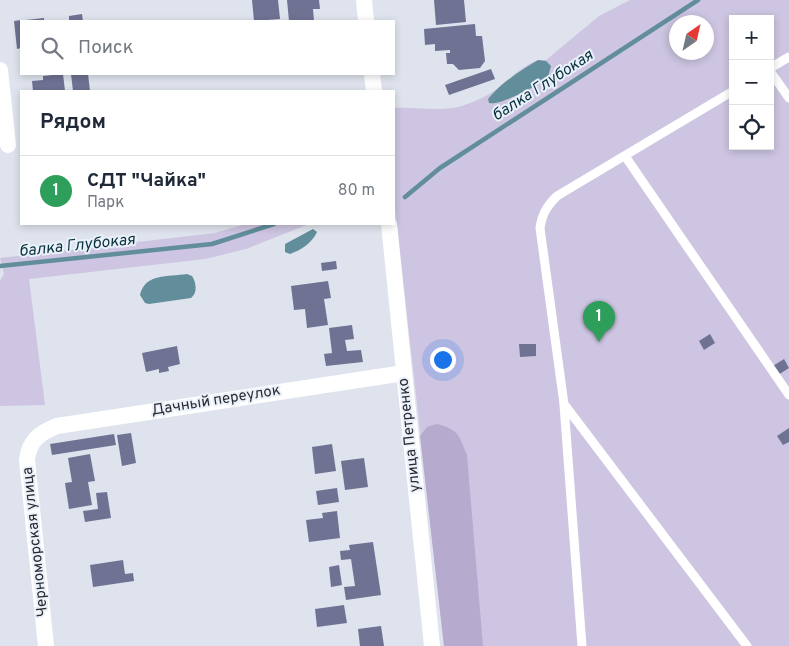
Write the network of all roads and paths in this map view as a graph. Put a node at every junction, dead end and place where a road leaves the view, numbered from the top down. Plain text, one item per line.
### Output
1 (364, 0) edge
2 (366, 20) edge
3 (789, 57) edge
4 (774, 66) edge
5 (0, 70) edge
6 (372, 75) edge
7 (774, 75) edge
8 (374, 90) edge
9 (729, 93) edge
10 (789, 98) edge
11 (8, 145) dead end
12 (625, 156) junction
13 (389, 225) edge
14 (404, 373) junction
15 (789, 395) edge
16 (564, 404) junction
17 (33, 440) joint
18 (44, 644) edge
19 (432, 646) edge
20 (582, 646) edge
21 (748, 646) edge

1 - 2 street
3 - 4 lane
5 - 11 street
6 - 8 street
7 - 10 lane
9 - 12 lane
12 - 15 lane
12 - 16 lane
13 - 14 street, улица Петренко
14 - 17 street, Дачный переулок
14 - 19 street, улица Петренко
16 - 20 lane
16 - 21 lane
17 - 18 street, Черноморская улица

